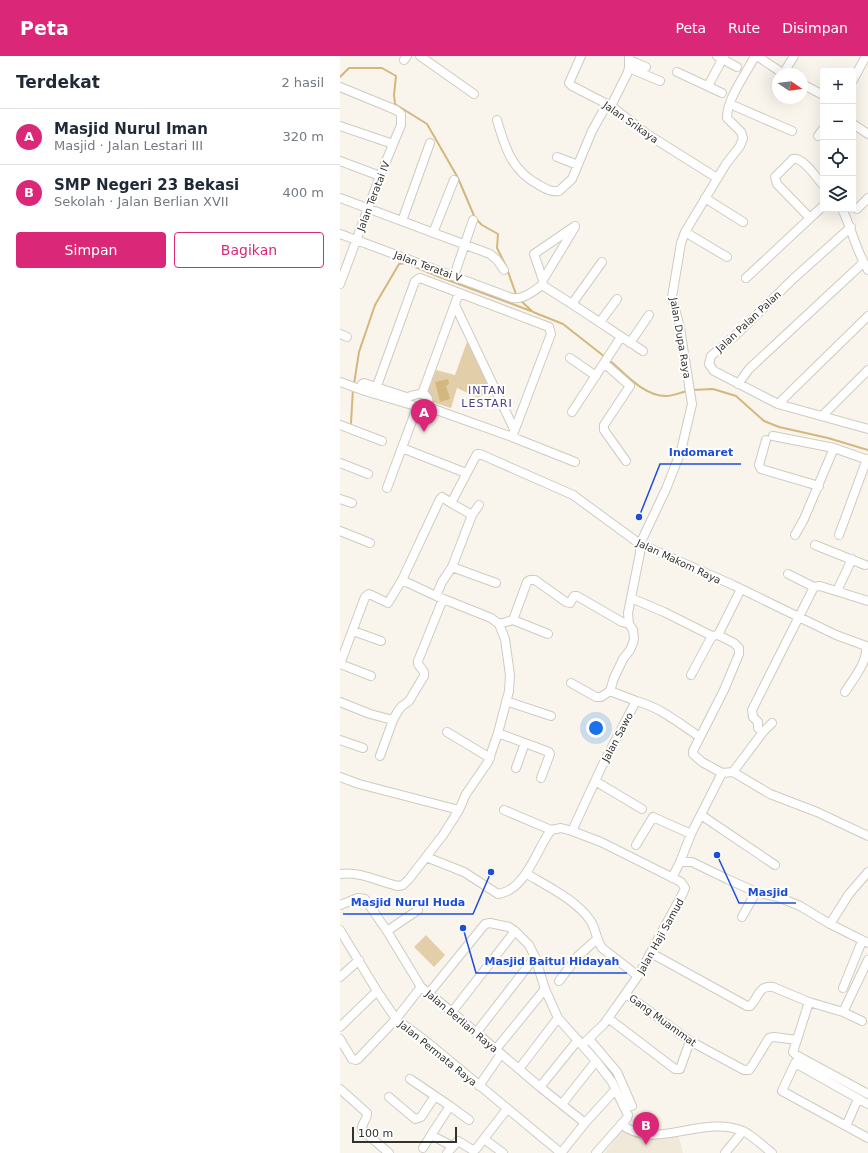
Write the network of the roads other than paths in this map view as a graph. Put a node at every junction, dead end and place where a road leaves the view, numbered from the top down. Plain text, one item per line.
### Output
1 (420, 56) edge
2 (581, 56) edge
3 (756, 56) edge
4 (794, 56) edge
5 (866, 56) edge
6 (721, 57) edge
7 (629, 61) edge
8 (646, 67) dead end
9 (737, 67) dead end
10 (775, 68) edge
11 (787, 68) edge
12 (677, 72) dead end
13 (856, 74) edge
14 (660, 81) dead end
15 (708, 86) junction
16 (808, 87) edge
17 (340, 88) edge
18 (722, 93) dead end
19 (820, 93) edge
20 (474, 94) dead end
21 (730, 104) junction
22 (609, 105) junction
23 (497, 120) dead end
24 (340, 126) edge
25 (856, 127) edge
26 (792, 131) dead end
27 (820, 133) edge
28 (868, 134) edge
29 (818, 136) dead end
30 (430, 143) dead end
31 (393, 144) junction
32 (557, 157) dead end
33 (340, 161) edge
34 (578, 165) junction
35 (380, 176) junction
36 (717, 178) junction
37 (454, 180) dead end
38 (820, 182) edge
39 (340, 198) edge
40 (705, 198) junction
41 (866, 203) edge
42 (368, 208) junction
43 (820, 209) edge
44 (857, 209) dead end
45 (844, 212) edge
46 (810, 218) junction
47 (473, 220) dead end
48 (402, 221) junction
49 (743, 222) dead end
50 (851, 227) junction
51 (433, 232) junction
52 (685, 232) junction
53 (340, 234) edge
54 (356, 240) junction
55 (464, 244) junction
56 (727, 257) dead end
57 (602, 262) dead end
58 (866, 267) edge
59 (504, 270) dead end
60 (454, 276) junction
61 (746, 278) dead end
62 (542, 282) junction
63 (340, 284) edge
64 (459, 293) junction
65 (617, 299) dead end
66 (572, 304) junction
67 (455, 305) junction
68 (649, 315) dead end
69 (868, 316) edge
70 (600, 322) junction
71 (621, 337) junction
72 (630, 343) junction
73 (643, 351) dead end
74 (570, 358) dead end
75 (606, 360) junction
76 (868, 370) edge
77 (596, 376) junction
78 (340, 382) edge
79 (738, 384) junction
80 (375, 390) junction
81 (422, 394) junction
82 (403, 403) junction
83 (778, 404) junction
84 (428, 407) junction
85 (416, 410) junction
86 (572, 412) dead end
87 (822, 416) junction
88 (413, 418) junction
89 (340, 425) edge
90 (867, 427) edge
91 (513, 433) junction
92 (382, 441) dead end
93 (402, 448) junction
94 (834, 448) junction
95 (867, 460) edge
96 (626, 461) dead end
97 (575, 462) dead end
98 (340, 463) edge
99 (466, 473) junction
100 (368, 474) dead end
101 (819, 486) junction
102 (387, 488) dead end
103 (340, 498) edge
104 (352, 503) dead end
105 (451, 503) junction
106 (479, 505) dead end
107 (472, 515) junction
108 (340, 531) edge
109 (795, 535) dead end
110 (839, 535) dead end
111 (370, 543) dead end
112 (640, 544) junction
113 (815, 545) dead end
114 (852, 559) junction
115 (865, 564) dead end
116 (452, 568) junction
117 (788, 574) dead end
118 (402, 580) junction
119 (496, 583) dead end
120 (814, 587) junction
121 (741, 589) junction
122 (836, 591) junction
123 (440, 598) junction
124 (630, 598) junction
125 (868, 600) edge
126 (799, 616) junction
127 (513, 620) junction
128 (499, 624) junction
129 (629, 624) junction
130 (353, 630) junction
131 (548, 634) dead end
132 (715, 635) junction
133 (381, 641) dead end
134 (340, 664) edge
135 (691, 675) dead end
136 (371, 676) dead end
137 (571, 683) dead end
138 (610, 691) junction
139 (845, 692) dead end
140 (506, 701) junction
141 (636, 701) junction
142 (340, 702) edge
143 (551, 716) dead end
144 (393, 720) junction
145 (772, 723) dead end
146 (447, 732) dead end
147 (498, 732) junction
148 (763, 732) junction
149 (700, 737) junction
150 (340, 740) edge
151 (525, 743) junction
152 (363, 748) dead end
153 (380, 756) dead end
154 (490, 758) junction
155 (516, 768) dead end
156 (733, 772) junction
157 (722, 773) junction
158 (340, 778) edge
159 (541, 778) dead end
160 (595, 781) junction
161 (642, 809) dead end
162 (458, 810) junction
163 (504, 810) dead end
164 (701, 815) junction
165 (552, 830) junction
166 (572, 831) junction
167 (691, 834) junction
168 (868, 836) edge
169 (636, 845) dead end
170 (426, 857) junction
171 (680, 862) junction
172 (775, 865) dead end
173 (868, 872) edge
174 (340, 874) edge
175 (527, 874) junction
176 (672, 878) junction
177 (756, 892) junction
178 (341, 905) edge
179 (418, 910) dead end
180 (742, 917) dead end
181 (830, 924) junction
182 (340, 930) edge
183 (387, 930) junction
184 (516, 931) junction
185 (597, 939) junction
186 (865, 942) edge
187 (651, 953) junction
188 (535, 957) junction
189 (359, 960) junction
190 (868, 960) edge
191 (638, 976) junction
192 (340, 977) edge
193 (559, 981) dead end
194 (421, 987) junction
195 (843, 988) dead end
196 (545, 989) junction
197 (377, 991) junction
198 (429, 993) junction
199 (626, 994) junction
200 (809, 1002) junction
201 (452, 1012) junction
202 (844, 1012) junction
203 (558, 1018) junction
204 (608, 1018) junction
205 (396, 1019) junction
206 (862, 1021) dead end
207 (340, 1027) edge
208 (476, 1033) junction
209 (340, 1039) edge
210 (588, 1039) junction
211 (797, 1040) junction
212 (690, 1041) junction
213 (580, 1043) junction
214 (499, 1051) junction
215 (596, 1061) junction
216 (611, 1064) junction
217 (519, 1069) junction
218 (410, 1079) dead end
219 (479, 1086) junction
220 (613, 1086) junction
221 (540, 1087) junction
222 (340, 1088) edge
223 (868, 1094) edge
224 (435, 1096) junction
225 (389, 1097) dead end
226 (858, 1099) junction
227 (562, 1104) junction
228 (868, 1104) edge
229 (450, 1106) junction
230 (632, 1106) dead end
231 (507, 1109) junction
232 (469, 1120) dead end
233 (585, 1123) junction
234 (622, 1124) junction
235 (846, 1126) junction
236 (743, 1131) junction
237 (431, 1135) junction
238 (868, 1138) edge
239 (484, 1139) junction
240 (423, 1148) dead end
241 (450, 1150) edge
242 (501, 1152) edge
243 (556, 1152) edge
244 (726, 1152) edge
245 (389, 1153) edge
246 (596, 1153) edge
247 (772, 1153) edge

1 - 20 street
2 - 22 street, Jalan Srikaya
3 - 10 street
3 - 21 street
4 - 11 street
5 - 13 street
6 - 9 street
6 - 15 street
7 - 8 street
7 - 14 street
7 - 22 street
12 - 15 street
15 - 18 street
16 - 19 street
17 - 31 street, Jalan Teratai IV
21 - 26 street
21 - 36 street, Jalan Dupa Raya
22 - 34 street
22 - 36 street, Jalan Srikaya
23 - 34 street
24 - 31 street
25 - 28 street
27 - 29 street
30 - 48 street
31 - 35 street, Jalan Teratai IV
32 - 34 street
33 - 35 street
35 - 42 street, Jalan Teratai IV
36 - 40 street, Jalan Dupa Raya
37 - 51 street
38 - 46 street
39 - 42 street
40 - 49 street
40 - 52 street, Jalan Dupa Raya
41 - 44 street
42 - 48 street
42 - 54 street, Jalan Teratai IV
43 - 46 street
45 - 50 street
46 - 61 street
47 - 55 street
48 - 51 street
50 - 58 street
50 - 79 street, Jalan Palan Palan
51 - 55 street
52 - 56 street
52 - 112 street, Jalan Dupa Raya
53 - 54 street, Jalan Teratai V
54 - 60 street, Jalan Teratai V
54 - 63 street, Jalan Teratai IV
55 - 59 street
55 - 60 street
57 - 66 street
58 - 79 street
60 - 62 street, Jalan Teratai V
62 - 62 street
62 - 66 street
64 - 67 street
64 - 80 street
64 - 91 street
65 - 70 street
66 - 70 street
67 - 81 street
67 - 91 street
68 - 72 street
69 - 83 street
70 - 71 street
71 - 72 street
71 - 75 street
72 - 73 street
74 - 77 street
75 - 77 street
75 - 96 street
76 - 87 street
77 - 86 street
78 - 80 street
79 - 83 street, Jalan Palan Palan
80 - 81 street
80 - 82 street
81 - 84 street
82 - 85 street
82 - 88 street
83 - 87 street, Jalan Palan Palan
84 - 85 street
84 - 91 street
85 - 88 street
87 - 90 street, Jalan Palan Palan
88 - 93 street
89 - 92 street
91 - 97 street
93 - 99 street
93 - 102 street
94 - 95 street
94 - 101 street
94 - 101 street
95 - 110 street
98 - 100 street
99 - 105 street
99 - 112 street, Jalan Makom Raya
101 - 109 street
103 - 104 street
105 - 107 street
105 - 118 street
106 - 107 street
107 - 116 street
108 - 111 street
112 - 121 street, Jalan Makom Raya
112 - 124 street
113 - 114 street
114 - 115 street
114 - 122 street
116 - 119 street
116 - 123 street
117 - 120 street
118 - 123 street
118 - 130 street
120 - 122 street
120 - 126 street
121 - 126 street, Jalan Makom Raya
121 - 132 street
122 - 125 street
123 - 128 street
123 - 144 street
124 - 129 street
124 - 132 street
126 - 139 street, Jalan Makom Raya
126 - 148 street
127 - 128 street
127 - 129 street
127 - 131 street
128 - 140 street
129 - 138 street
130 - 133 street
130 - 134 street
132 - 135 street
132 - 149 street
134 - 136 street
137 - 138 street
138 - 141 street, Jalan Sawo
140 - 143 street
140 - 147 street
141 - 149 street
141 - 160 street, Jalan Sawo
142 - 144 street
144 - 153 street
145 - 148 street
146 - 154 street
147 - 151 street
147 - 154 street
148 - 156 street
149 - 157 street
150 - 152 street
151 - 155 street
151 - 159 street
154 - 162 street
156 - 157 street
156 - 168 street
157 - 164 street
158 - 162 street
160 - 161 street
160 - 166 street, Jalan Sawo
162 - 170 street
163 - 165 street
164 - 167 street
164 - 172 street
165 - 166 street, Jalan Haji Samud
165 - 175 street
166 - 176 street, Jalan Haji Samud
167 - 169 street
167 - 171 street
170 - 174 street
170 - 175 street
171 - 176 street
171 - 177 street
173 - 181 street
175 - 185 street
176 - 187 street, Jalan Haji Samud
177 - 180 street
177 - 181 street
178 - 183 street, Jalan Berlian Raya
179 - 183 street
181 - 186 street
182 - 189 street, Jalan Permata Raya
183 - 194 street, Jalan Berlian Raya
184 - 188 street
184 - 198 street
184 - 201 street
185 - 191 street
185 - 193 street
186 - 195 street
187 - 191 street, Jalan Haji Samud
187 - 200 street
188 - 196 street
188 - 208 street
189 - 192 street
189 - 197 street, Jalan Permata Raya
190 - 202 street
191 - 199 street, Jalan Haji Samud
194 - 198 street, Jalan Berlian Raya
194 - 205 street
196 - 203 street
196 - 214 street
197 - 205 street, Jalan Permata Raya
197 - 207 street
198 - 201 street, Jalan Berlian Raya
199 - 204 street, Jalan Haji Samud
199 - 212 street, Gang Muammat
200 - 202 street
200 - 211 street
201 - 208 street, Jalan Berlian Raya
202 - 206 street
203 - 213 street
203 - 217 street
204 - 210 street, Jalan Haji Samud
204 - 212 street
205 - 209 street
205 - 219 street, Jalan Permata Raya
208 - 214 street, Jalan Berlian Raya
210 - 213 street, Jalan Haji Samud
210 - 216 street
211 - 212 street, Gang Muammat
211 - 223 street
213 - 215 street
213 - 221 street, Jalan Haji Samud
214 - 217 street, Jalan Berlian Raya
214 - 219 street
215 - 220 street
215 - 227 street
216 - 220 street
216 - 230 street
217 - 221 street, Jalan Berlian Raya
218 - 224 street
219 - 231 street, Jalan Permata Raya
220 - 233 street
220 - 234 street
221 - 227 street, Jalan Berlian Raya
222 - 245 street
224 - 225 street
224 - 229 street
226 - 228 street
226 - 235 street
226 - 235 street
227 - 233 street, Jalan Berlian Raya
229 - 232 street
229 - 237 street
231 - 239 street
231 - 243 street, Jalan Permata Raya
233 - 243 street
234 - 236 street
234 - 246 street
235 - 238 street
236 - 244 street
236 - 247 street
237 - 240 street
237 - 241 street
239 - 241 street
239 - 242 street

